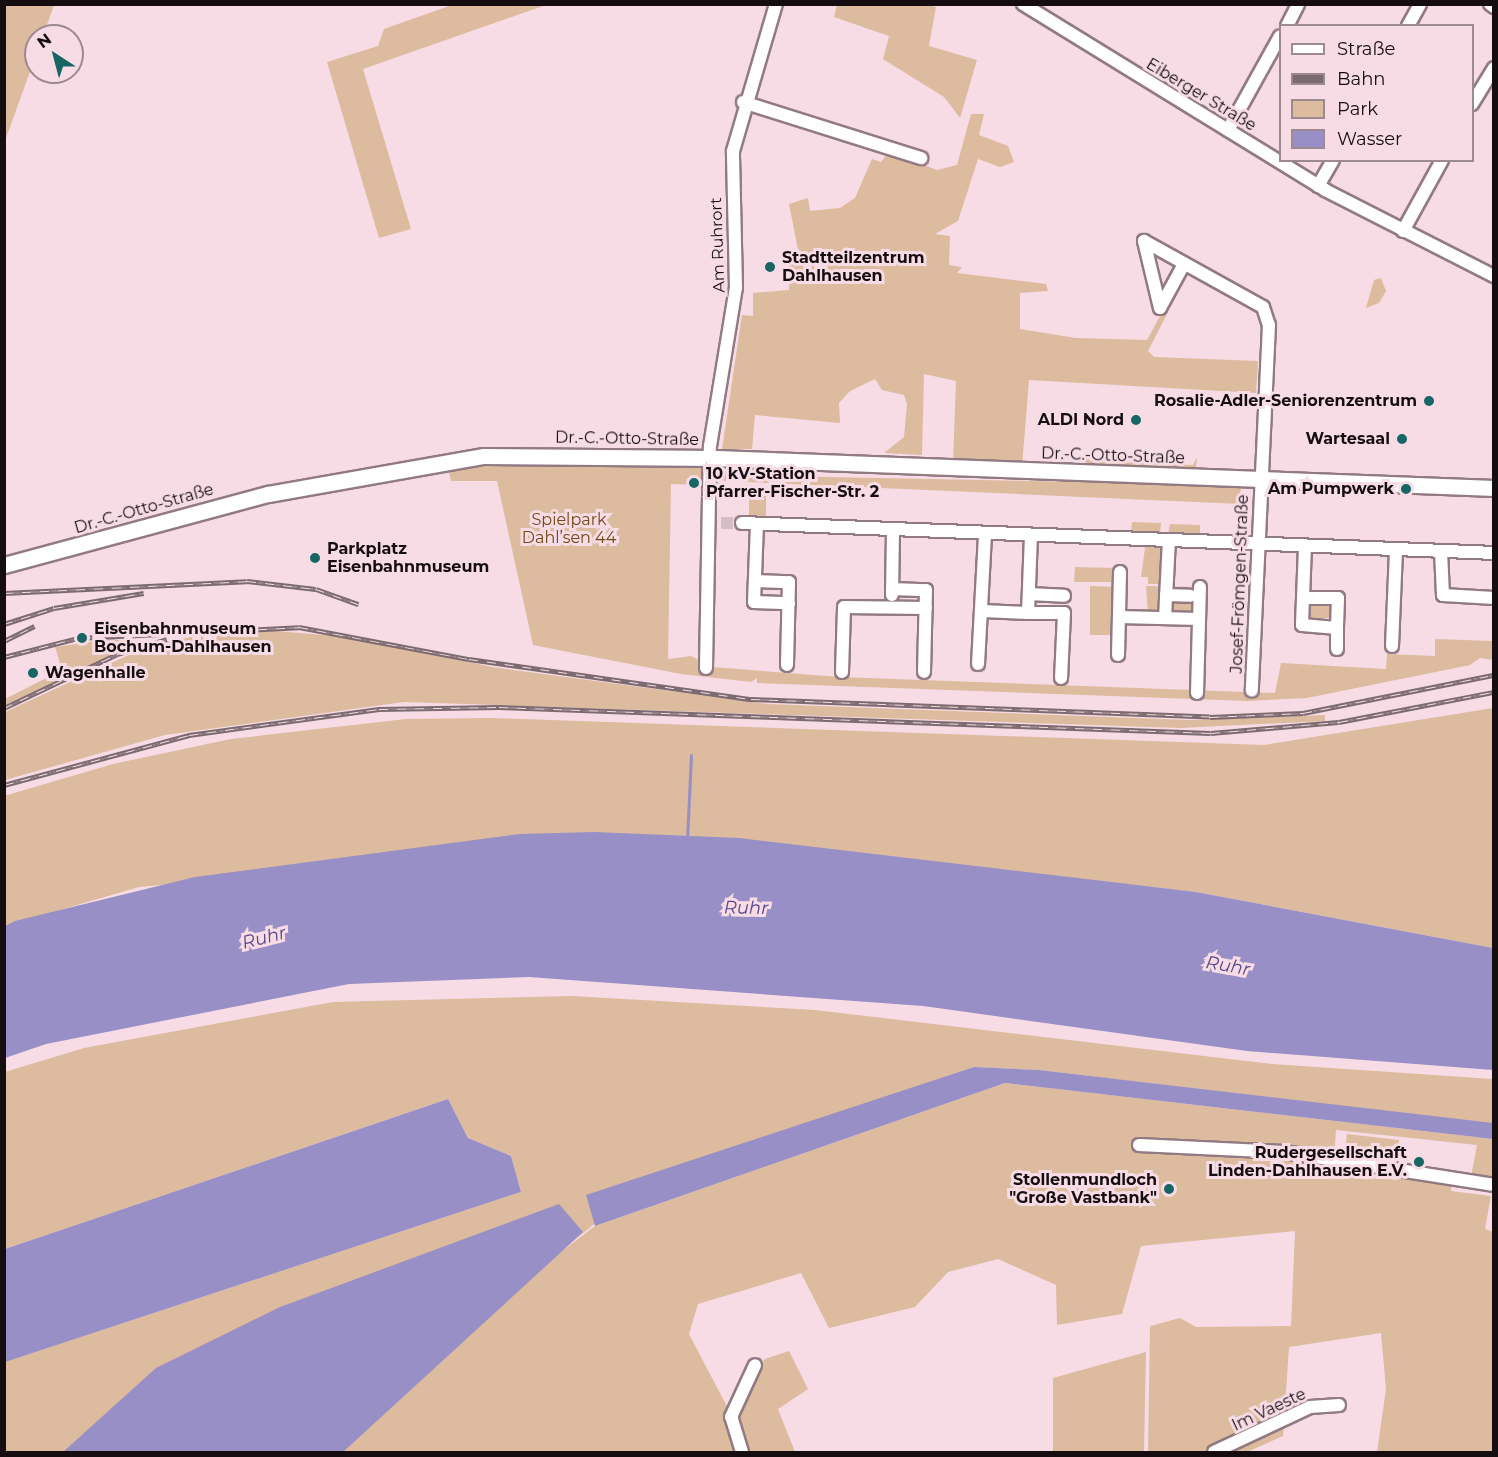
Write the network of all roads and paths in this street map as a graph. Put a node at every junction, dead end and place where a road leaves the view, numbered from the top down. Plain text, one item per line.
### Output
1 (776, 4) edge
2 (1023, 4) edge
3 (1298, 4) edge
4 (1420, 4) edge
5 (1288, 24) edge
6 (1409, 24) edge
7 (1279, 40) edge
8 (1494, 68) edge
9 (743, 102) junction
10 (1474, 102) edge
11 (1228, 130) junction
12 (921, 159) dead end
13 (1279, 162) edge
14 (1279, 162) edge
15 (1332, 162) edge
16 (1441, 162) edge
17 (1318, 186) junction
18 (1403, 231) junction
19 (1184, 264) junction
20 (1494, 276) edge
21 (710, 458) junction
22 (1262, 478) junction
23 (1494, 488) edge
24 (742, 523) tunnel mouth
25 (757, 524) junction
26 (893, 530) junction
27 (985, 533) junction
28 (1031, 535) junction
29 (1169, 540) junction
30 (1257, 544) junction
31 (1305, 546) junction
32 (1396, 549) junction
33 (1441, 551) junction
34 (1494, 553) edge
35 (4, 565) edge
36 (1120, 572) dead end
37 (755, 581) junction
38 (1064, 583) dead end
39 (1200, 587) dead end
40 (892, 589) junction
41 (1029, 594) junction
42 (1064, 596) junction
43 (1166, 596) junction
44 (1190, 596) dead end
45 (1303, 597) junction
46 (1494, 598) edge
47 (789, 603) junction
48 (891, 607) junction
49 (926, 608) junction
50 (982, 612) junction
51 (1029, 613) junction
52 (1064, 613) junction
53 (1119, 617) junction
54 (1165, 618) junction
55 (1199, 619) junction
56 (1337, 628) junction
57 (1392, 646) dead end
58 (1336, 649) dead end
59 (1118, 655) dead end
60 (978, 664) dead end
61 (787, 665) dead end
62 (706, 668) dead end
63 (842, 672) dead end
64 (924, 672) dead end
65 (1061, 678) dead end
66 (1252, 691) dead end
67 (1197, 693) dead end
68 (1139, 1144) dead end
69 (1494, 1185) edge
70 (756, 1365) dead end
71 (1339, 1406) dead end
72 (742, 1452) edge
73 (1214, 1452) edge

1 - 9 street, Am Ruhrort
2 - 11 street, Eiberger Straße
3 - 5 street
4 - 6 street
7 - 11 street
8 - 10 street
9 - 12 street
9 - 21 street, Am Ruhrort
11 - 13 street, Eiberger Straße
14 - 17 street, Eiberger Straße
15 - 17 street
16 - 18 street
17 - 18 street, Eiberger Straße
18 - 20 street, Eiberger Straße
19 - 19 street
19 - 22 street
21 - 22 street, Dr.-C.-Otto-Straße
21 - 35 street, Dr.-C.-Otto-Straße
21 - 62 street, Am Ruhrort
22 - 23 street, Dr.-C.-Otto-Straße
22 - 30 street, Josef-Frömgen-Straße
24 - 25 street
25 - 26 street
25 - 37 street
26 - 27 street
26 - 40 street
27 - 28 street
27 - 50 street
28 - 29 street
28 - 41 street
29 - 30 street
29 - 43 street
30 - 31 street
30 - 66 street, Josef-Frömgen-Straße
31 - 32 street
31 - 45 street
32 - 33 street
32 - 57 street
33 - 34 street
33 - 46 street
36 - 53 street
37 - 47 street
37 - 47 street
38 - 42 street
39 - 55 street
40 - 48 street
40 - 49 street
41 - 42 street
41 - 51 street
42 - 52 street
43 - 44 street
43 - 54 street
45 - 56 street
45 - 56 street
47 - 61 street
48 - 49 street
48 - 63 street
49 - 64 street
50 - 51 street
50 - 60 street
51 - 52 street
52 - 65 street
53 - 54 street
53 - 59 street
54 - 55 street
55 - 67 street
56 - 58 street
68 - 69 street
70 - 72 street
71 - 73 street, Im Vaeste

